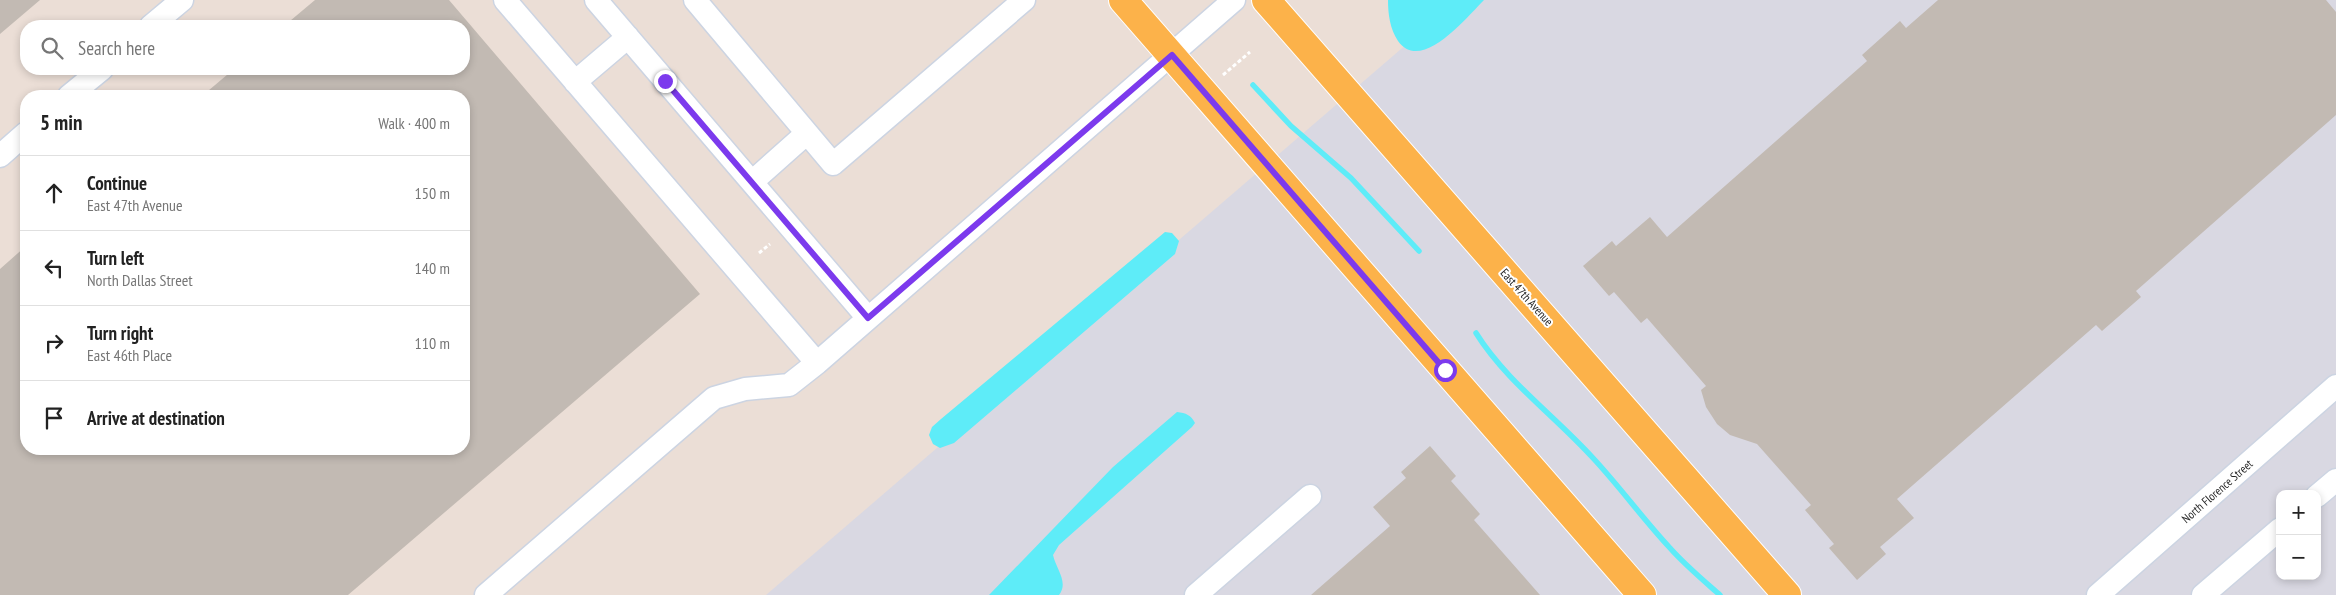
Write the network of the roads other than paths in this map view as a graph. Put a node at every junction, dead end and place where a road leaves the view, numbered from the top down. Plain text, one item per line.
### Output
1 (182, 0) edge
2 (505, 0) edge
3 (596, 0) edge
4 (695, 0) edge
5 (1024, 0) edge
6 (1123, 0) edge
7 (1234, 0) edge
8 (1266, 0) edge
9 (158, 20) edge
10 (628, 37) junction
11 (1172, 55) junction
12 (95, 75) edge
13 (576, 82) junction
14 (76, 90) edge
15 (807, 134) junction
16 (20, 138) edge
17 (0, 156) edge
18 (752, 182) junction
19 (868, 318) junction
20 (817, 363) junction
21 (2336, 386) edge
22 (2336, 480) edge
23 (2321, 493) edge
24 (1310, 496) dead end
25 (2276, 531) edge
26 (486, 595) edge
27 (1196, 595) edge
28 (1642, 595) edge
29 (1787, 595) edge
30 (2098, 595) edge
31 (2203, 595) edge

1 - 9 street
2 - 13 street
3 - 10 street
4 - 15 street
5 - 15 street
6 - 11 main road
7 - 11 street
8 - 29 main road, East 47th Avenue
10 - 13 street
10 - 18 street
11 - 19 street
11 - 28 main road
12 - 14 street
13 - 20 street
15 - 18 street
16 - 17 street
18 - 19 street
19 - 20 street
20 - 26 street
21 - 30 street, North Florence Street
22 - 23 street
24 - 27 street
25 - 31 street

